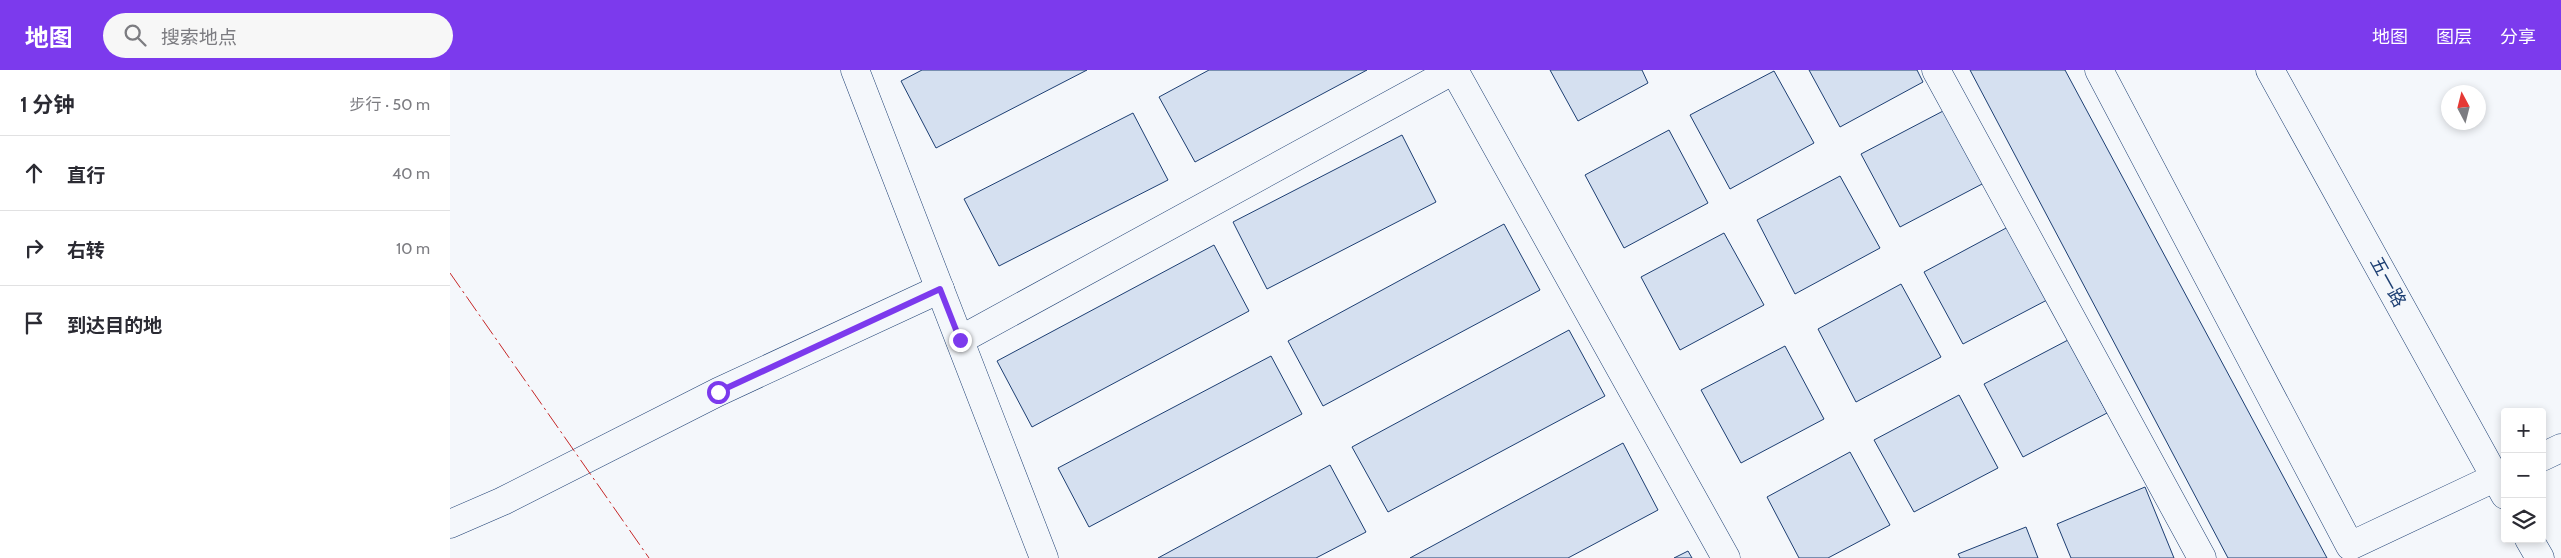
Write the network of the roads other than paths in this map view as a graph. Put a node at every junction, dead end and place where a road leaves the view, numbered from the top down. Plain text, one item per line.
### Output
1 (855, 70) edge
2 (1454, 70) edge
3 (1936, 70) edge
4 (2099, 70) edge
5 (2270, 70) edge
6 (940, 289) junction
7 (960, 340) junction
8 (2561, 448) edge
9 (2546, 455) edge
10 (2501, 480) edge
11 (2501, 482) edge
12 (450, 524) edge
13 (2531, 543) edge
14 (1044, 558) edge
15 (1726, 558) edge
16 (2202, 558) edge
17 (2540, 558) edge

1 - 6 street
2 - 7 street
2 - 15 street
3 - 16 street
4 - 11 street
5 - 10 street, 五一路
6 - 7 street
6 - 12 street
7 - 14 street
8 - 9 street
13 - 17 street

